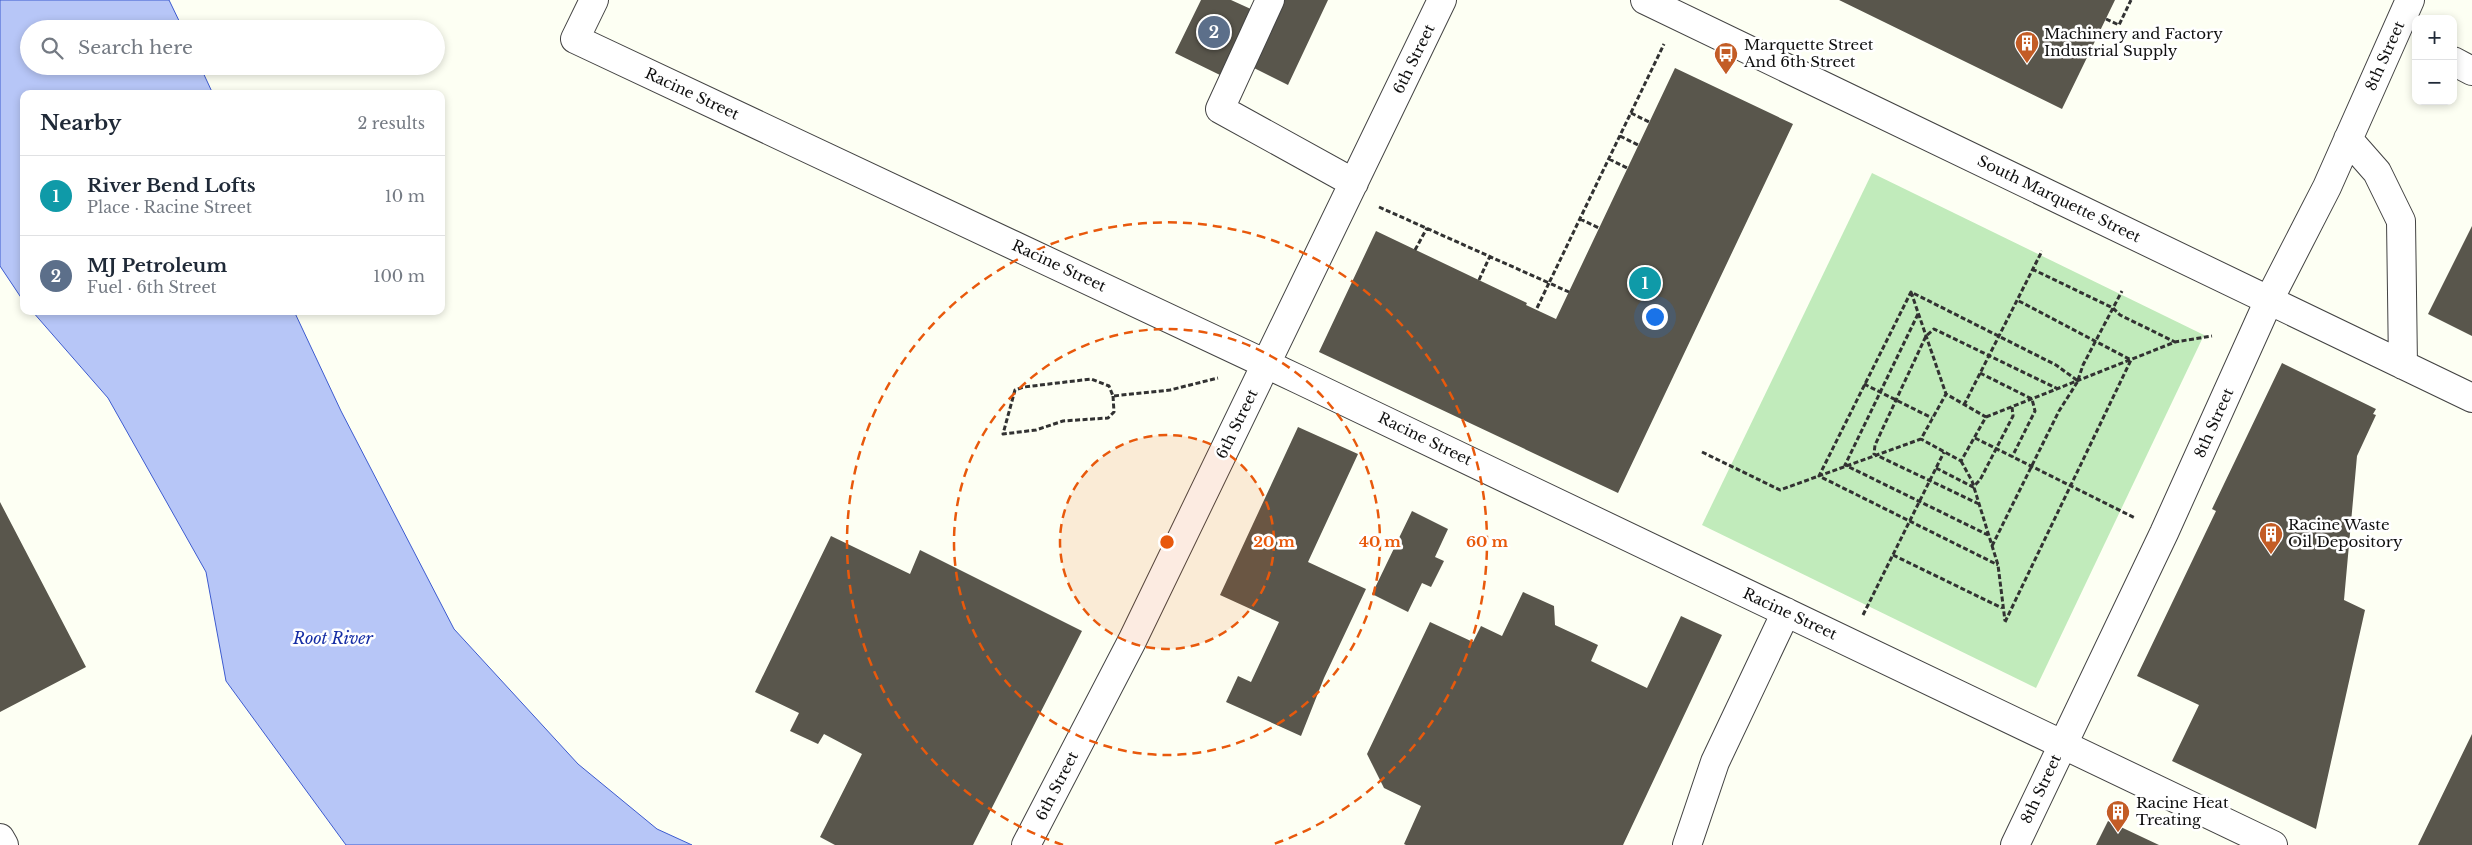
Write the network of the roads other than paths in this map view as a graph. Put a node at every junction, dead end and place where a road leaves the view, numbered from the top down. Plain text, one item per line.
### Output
1 (594, 0) edge
2 (1270, 0) edge
3 (1442, 0) edge
4 (1645, 0) edge
5 (2410, 0) edge
6 (2406, 35) edge
7 (2457, 63) edge
8 (2472, 71) edge
9 (2348, 139) junction
10 (1351, 188) junction
11 (2269, 300) junction
12 (1267, 364) junction
13 (2403, 365) junction
14 (2472, 398) edge
15 (1786, 612) junction
16 (2062, 744) junction
17 (0, 838) edge
18 (4, 845) edge
19 (1026, 845) edge
20 (1686, 845) edge
21 (2015, 845) edge
22 (2273, 845) edge

1 - 12 street, Racine Street
2 - 10 street
3 - 10 street, 6th Street
4 - 11 street, South Marquette Street
5 - 6 street, 8th Street
6 - 9 street, 8th Street
7 - 8 street
9 - 11 street, 8th Street
9 - 13 street
10 - 12 street, 6th Street
11 - 13 street, South Marquette Street
11 - 16 street, 8th Street
12 - 15 street, Racine Street
12 - 19 street, 6th Street
13 - 14 street, South Marquette Street
15 - 16 street, Racine Street
15 - 20 street
16 - 21 street, 8th Street
16 - 22 street, Racine Street
17 - 18 street

